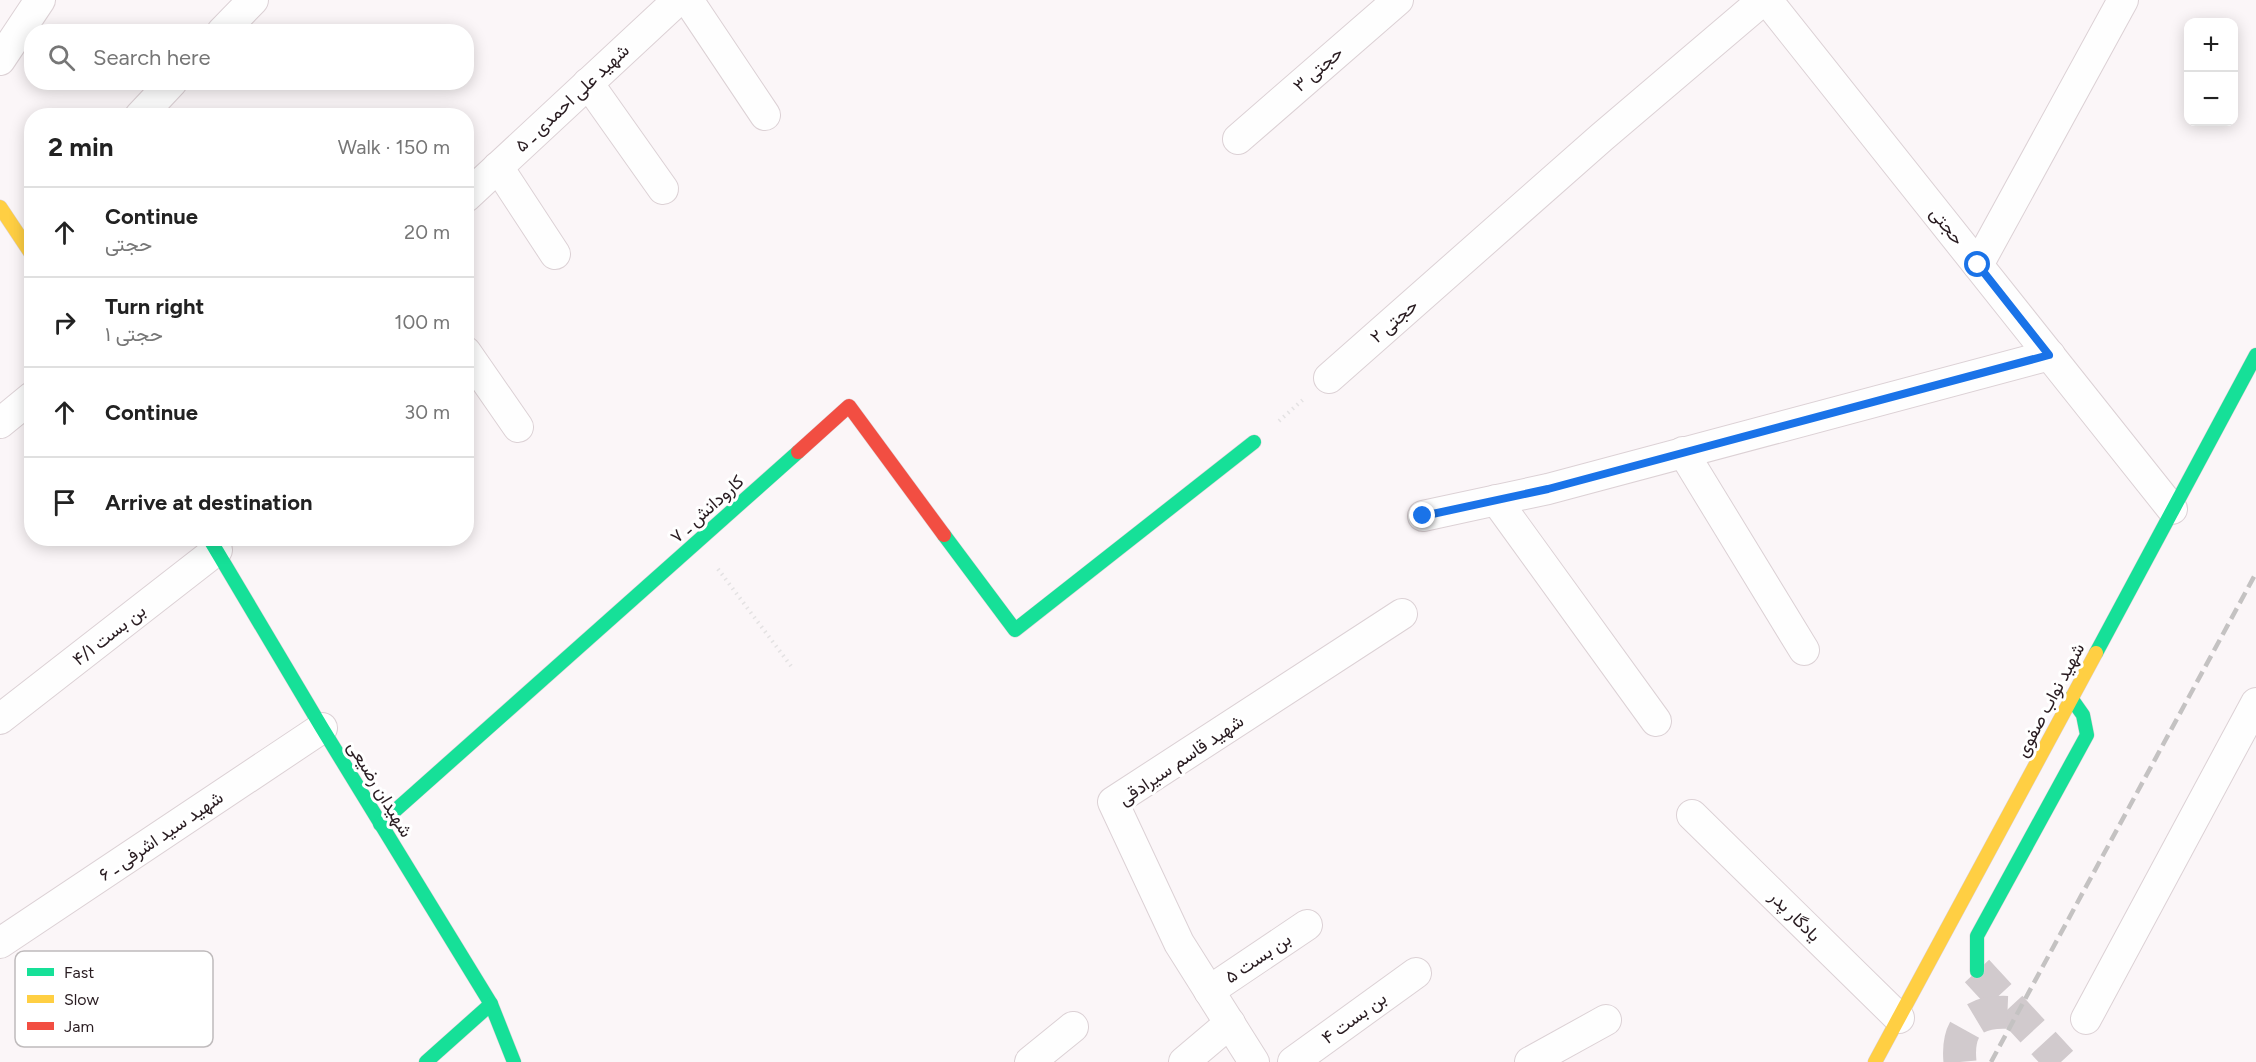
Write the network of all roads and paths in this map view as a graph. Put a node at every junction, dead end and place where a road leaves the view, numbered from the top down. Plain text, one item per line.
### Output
1 (40, 0) edge
2 (253, 0) edge
3 (678, 0) edge
4 (688, 0) edge
5 (1398, 0) edge
6 (1765, 0) edge
7 (2123, 0) edge
8 (230, 24) edge
9 (0, 60) edge
10 (588, 83) junction
11 (164, 90) edge
12 (148, 108) edge
13 (765, 115) dead end
14 (1238, 139) dead end
15 (498, 167) junction
16 (474, 189) edge
17 (663, 189) dead end
18 (0, 207) edge
19 (24, 234) edge
20 (555, 254) dead end
21 (1978, 265) junction
22 (2049, 355) junction
23 (2256, 356) edge
24 (474, 364) edge
25 (1329, 378) joint
26 (24, 404) edge
27 (0, 423) edge
28 (518, 427) dead end
29 (1254, 442) joint
30 (1683, 452) junction
31 (1496, 500) junction
32 (2172, 509) junction
33 (1423, 516) dead end
34 (698, 542) junction
35 (211, 546) edge
36 (214, 546) edge
37 (1402, 614) dead end
38 (1804, 650) dead end
39 (791, 666) dead end
40 (2071, 698) junction
41 (2256, 703) edge
42 (0, 719) edge
43 (1656, 721) dead end
44 (322, 728) junction
45 (1692, 814) dead end
46 (380, 824) junction
47 (1307, 925) dead end
48 (0, 943) edge
49 (1977, 971) tunnel mouth
50 (1416, 973) dead end
51 (1209, 991) junction
52 (491, 1004) junction
53 (1899, 1018) junction
54 (2086, 1019) dead end
55 (1606, 1020) dead end
56 (1230, 1023) junction
57 (1073, 1027) dead end
58 (426, 1062) edge
59 (514, 1062) edge
60 (1030, 1062) edge
61 (1184, 1062) edge
62 (1254, 1062) edge
63 (1293, 1062) edge
64 (1530, 1062) edge
65 (1875, 1062) edge

1 - 9 street
2 - 8 street
3 - 10 street, شهید علی احمدی ـ ۵
4 - 13 street
5 - 14 street, حجتی ۳
6 - 21 street, حجتی
6 - 25 street, حجتی ۲
7 - 21 street
10 - 15 street, شهید علی احمدی ـ ۵
10 - 17 street
11 - 12 street
15 - 16 street, شهید علی احمدی ـ ۵
15 - 20 street
18 - 19 street
21 - 22 street, حجتی
22 - 30 street
22 - 32 street, حجتی
23 - 32 street, شهید نواب صفوی
24 - 28 street
25 - 29 path
26 - 27 street
29 - 34 street, کارودانش ـ ۷
30 - 31 street
30 - 38 street
31 - 33 street
31 - 43 street
32 - 40 street, شهید نواب صفوی
34 - 39 path
34 - 46 street, کارودانش ـ ۷
35 - 42 street, بن بست ۴/۱
36 - 44 street, شهیدان رضیعی
37 - 51 street, شهید قاسم سیرادقی
40 - 49 street
40 - 53 street, شهید نواب صفوی
41 - 54 street
44 - 46 street, شهیدان رضیعی
44 - 48 street, شهید سید اشرفی ـ ۶
45 - 53 street, یادگار پدر
46 - 52 street, شهیدان رضیعی
47 - 51 street, بن بست ۵
50 - 63 street, بن بست ۴
51 - 56 street, شهید قاسم سیرادقی
52 - 58 street
52 - 59 street, شهیدان رضیعی
53 - 65 street, شهید نواب صفوی
55 - 64 street
56 - 61 street
56 - 62 street, شهید قاسم سیرادقی
57 - 60 street

